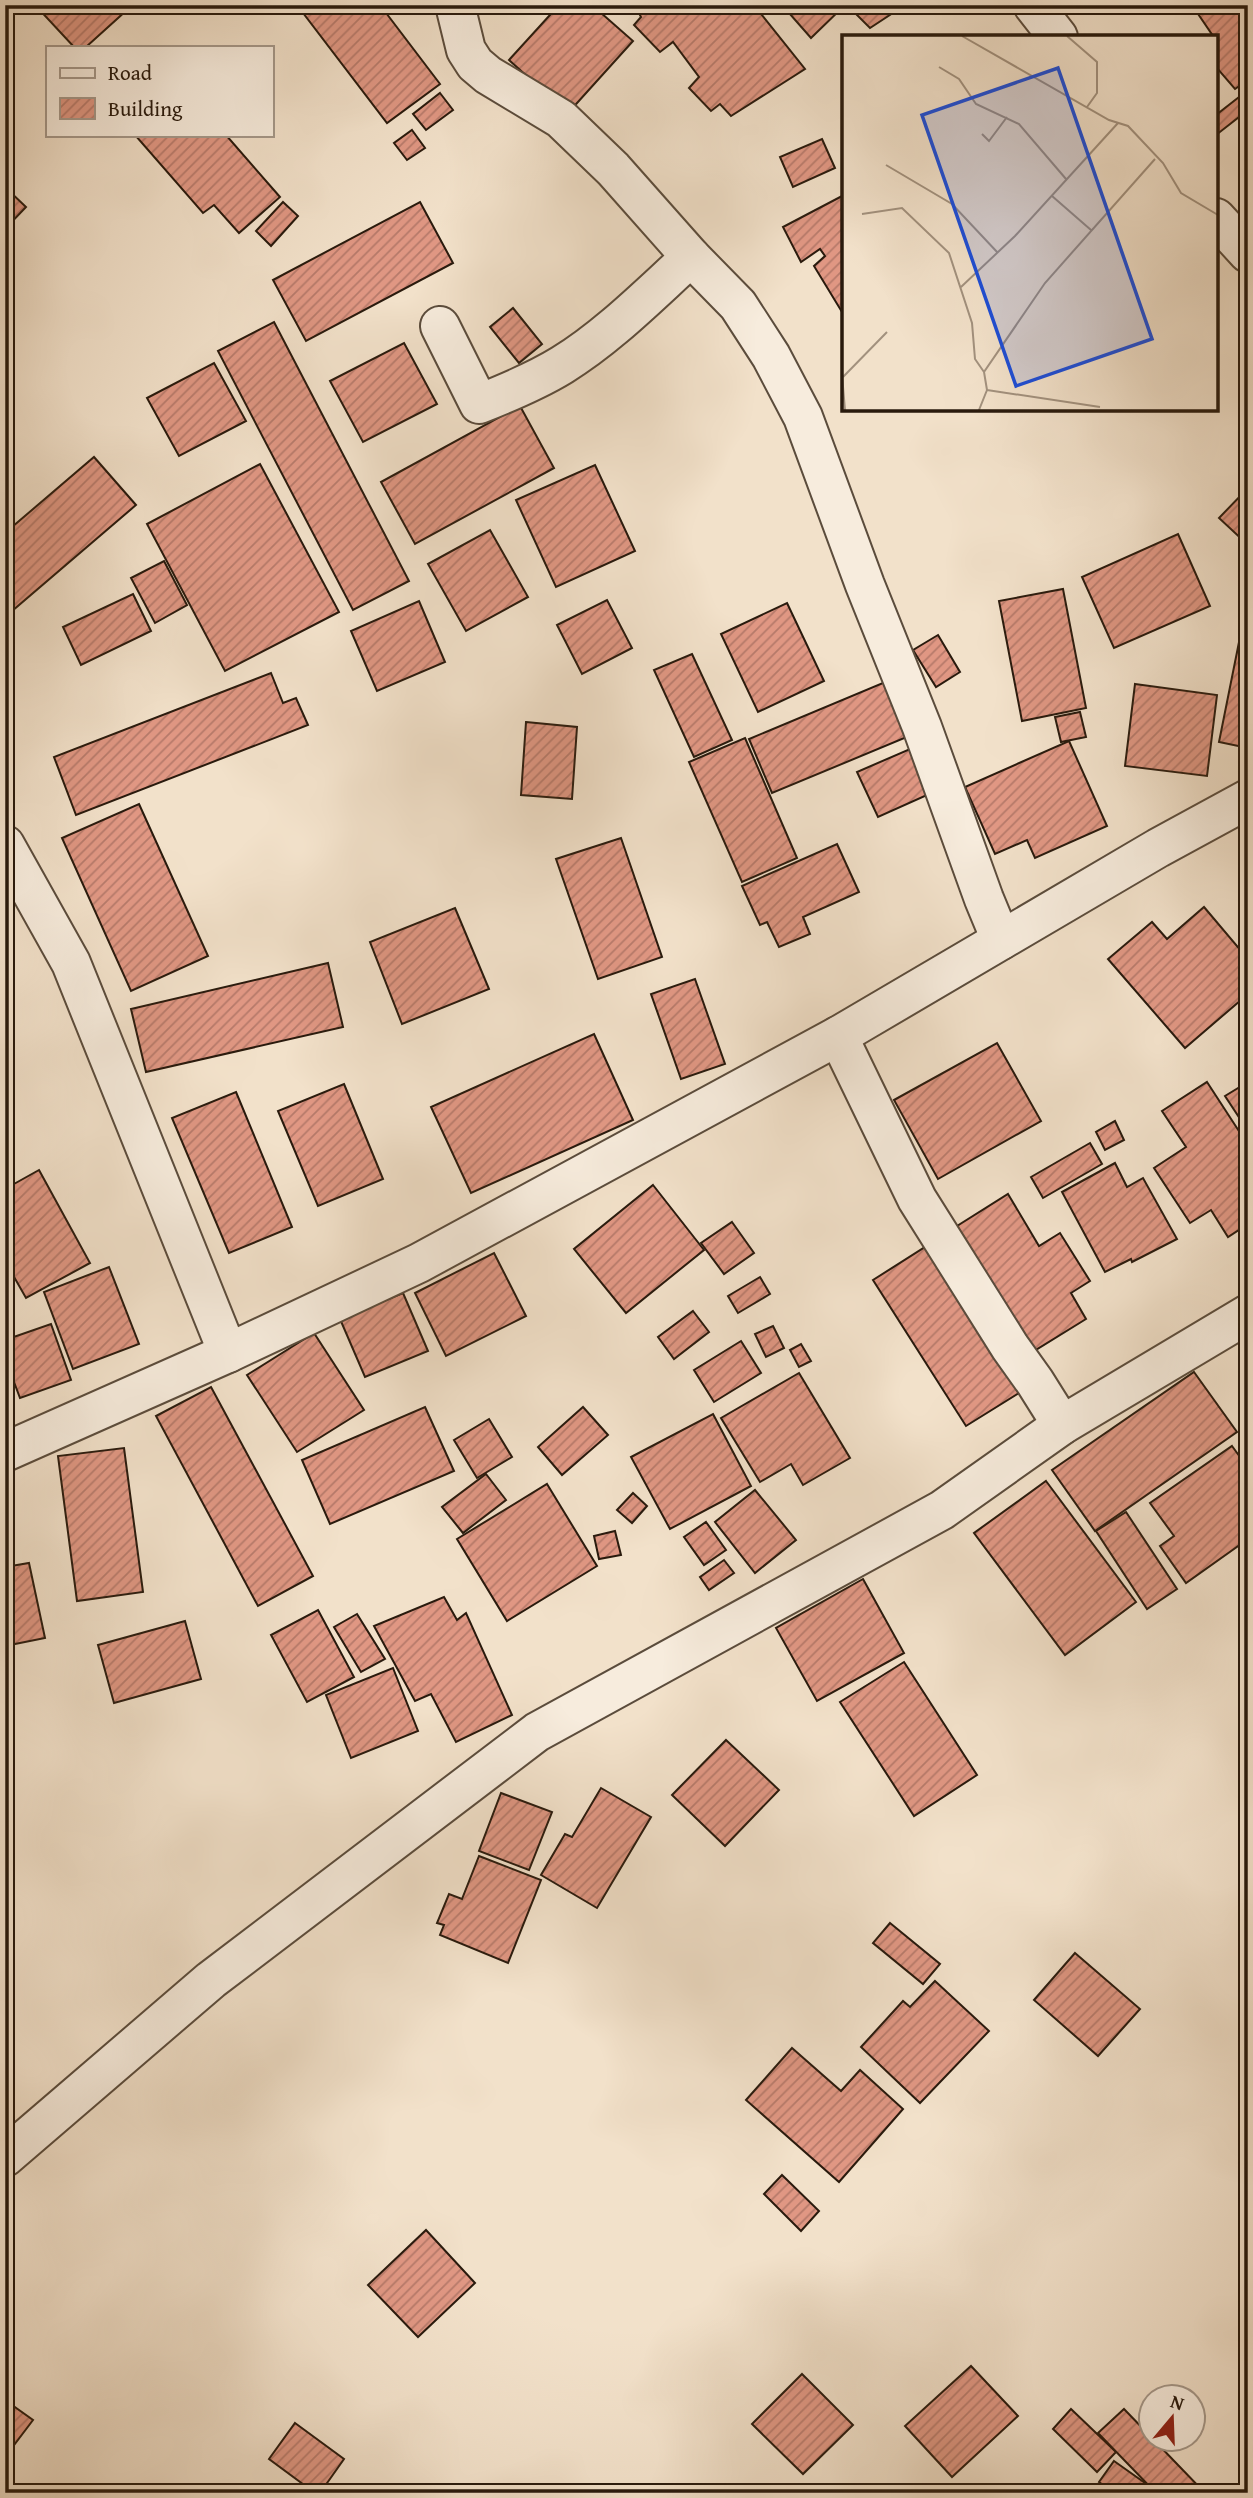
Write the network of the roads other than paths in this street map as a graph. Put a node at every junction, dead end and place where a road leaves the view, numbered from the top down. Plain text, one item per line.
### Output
1 (455, 5) edge
2 (1033, 5) edge
3 (1056, 35) edge
4 (1218, 220) edge
5 (1248, 253) edge
6 (691, 257) junction
7 (440, 326) dead end
8 (1248, 799) edge
9 (5, 845) edge
10 (1001, 940) junction
11 (838, 1036) junction
12 (1248, 1314) edge
13 (228, 1353) junction
14 (1062, 1425) junction
15 (5, 1452) edge
16 (5, 2157) edge

1 - 6 street
2 - 3 street
4 - 5 street
6 - 7 street
6 - 10 street
8 - 10 street
9 - 13 street
10 - 11 street
11 - 13 street
11 - 14 street
12 - 14 street
13 - 15 street
14 - 16 street

